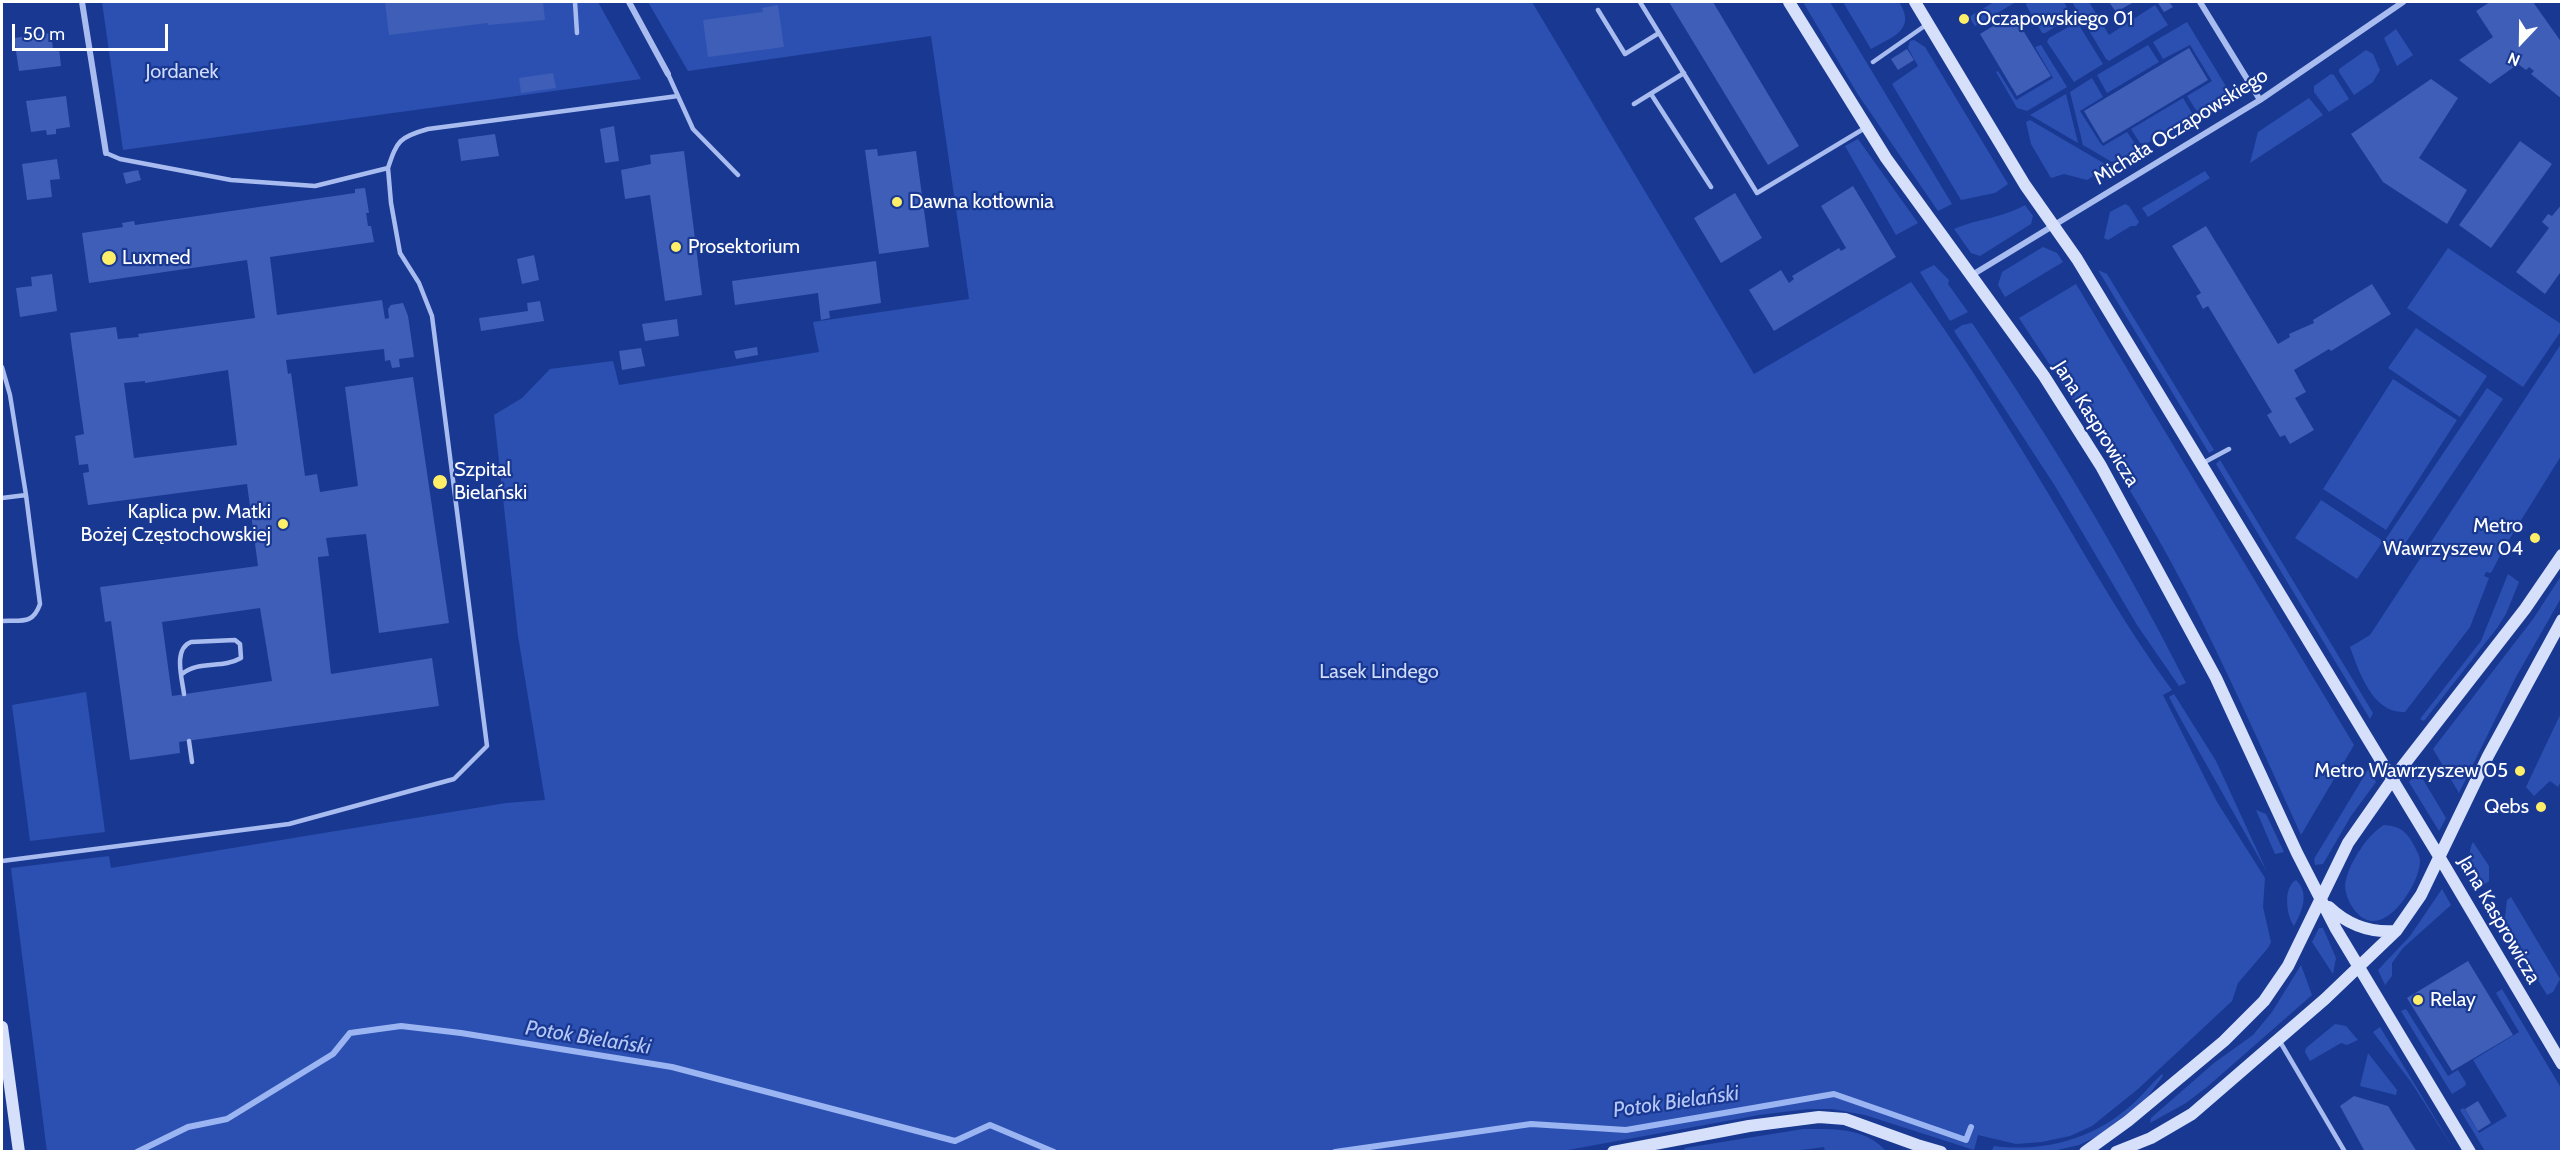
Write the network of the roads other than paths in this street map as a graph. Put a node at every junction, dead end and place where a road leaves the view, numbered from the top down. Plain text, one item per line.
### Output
1 (82, 2) edge
2 (575, 2) edge
3 (629, 2) edge
4 (1640, 2) edge
5 (1789, 2) edge
6 (1915, 2) edge
7 (2200, 2) edge
8 (2403, 2) edge
9 (1598, 10) dead end
10 (1928, 23) junction
11 (577, 33) dead end
12 (1659, 33) junction
13 (1873, 62) dead end
14 (1684, 73) junction
15 (668, 74) joint
16 (1651, 94) junction
17 (678, 96) junction
18 (2260, 100) junction
19 (1634, 104) dead end
20 (1867, 127) junction
21 (106, 153) joint
22 (388, 168) junction
23 (738, 175) dead end
24 (1711, 187) dead end
25 (2053, 225) junction
26 (1972, 274) junction
27 (2, 367) edge
28 (2229, 449) dead end
29 (2201, 465) junction
30 (26, 495) junction
31 (2, 498) edge
32 (2562, 555) edge
33 (2562, 620) edge
34 (2, 621) edge
35 (182, 674) junction
36 (184, 694) dead end
37 (189, 741) dead end
38 (192, 762) dead end
39 (2392, 780) junction
40 (2440, 858) junction
41 (2, 861) edge
42 (2320, 897) junction
43 (2396, 931) junction
44 (2360, 968) junction
45 (2, 1027) edge
46 (2278, 1040) junction
47 (2562, 1064) edge
48 (1916, 1148) edge
49 (19, 1152) edge
50 (1613, 1152) edge
51 (1941, 1152) edge
52 (2085, 1152) edge
53 (2116, 1152) edge
54 (2345, 1152) edge
55 (2470, 1152) edge

1 - 21 street
2 - 11 lane
3 - 15 street
4 - 12 lane
5 - 20 street, Jana Kasprowicza
6 - 10 street
7 - 18 street
8 - 18 street, Michała Oczapowskiego
9 - 12 lane
10 - 13 lane
10 - 25 street
12 - 14 lane
14 - 16 lane
14 - 20 lane
15 - 17 lane
16 - 19 lane
16 - 24 lane
17 - 22 lane
17 - 23 lane
18 - 25 street, Michała Oczapowskiego
20 - 26 street, Jana Kasprowicza
21 - 22 lane
22 - 41 lane
25 - 26 street, Michała Oczapowskiego
25 - 29 street
26 - 42 street, Jana Kasprowicza
27 - 30 lane
28 - 29 lane
29 - 39 street
30 - 31 lane
30 - 34 lane
32 - 39 street
33 - 40 street
35 - 35 lane
35 - 36 lane
37 - 38 lane
39 - 40 street, Jana Kasprowicza
39 - 42 street
40 - 43 street
40 - 47 street, Jana Kasprowicza
42 - 43 street
42 - 44 street, Jana Kasprowicza
42 - 52 street
43 - 44 street
44 - 46 street
44 - 55 street
45 - 49 street
46 - 53 street
46 - 54 lane
48 - 50 street
48 - 51 street

